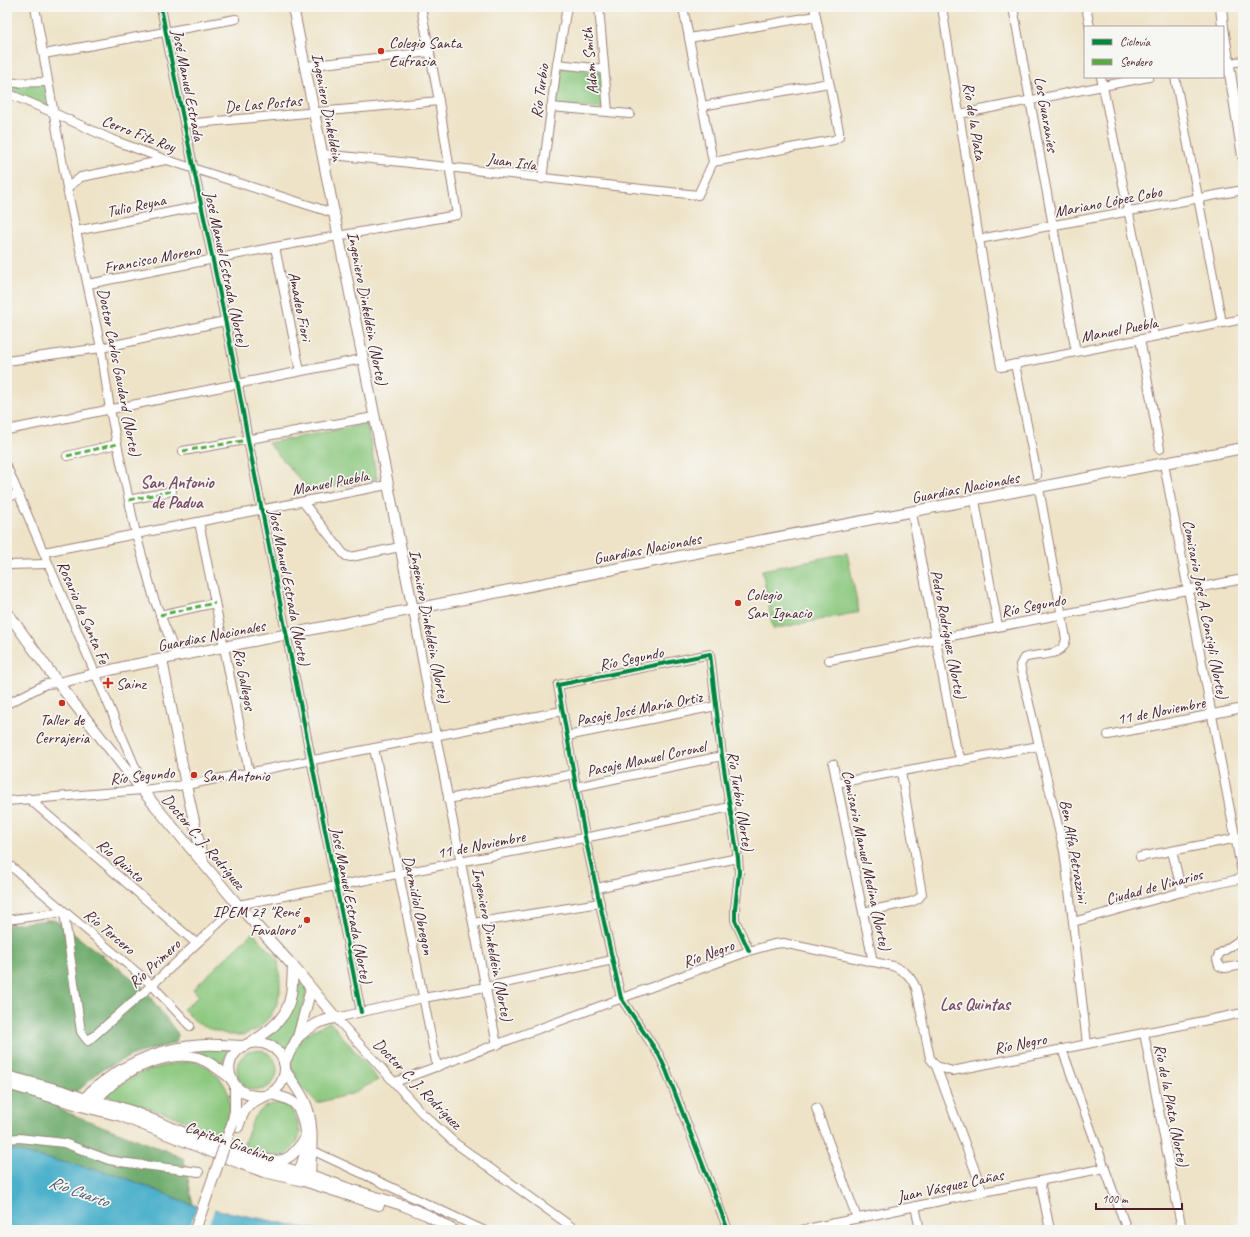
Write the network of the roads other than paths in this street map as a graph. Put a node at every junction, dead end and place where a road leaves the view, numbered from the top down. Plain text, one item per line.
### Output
1 (35, 7) edge
2 (161, 7) edge
3 (293, 7) edge
4 (421, 7) edge
5 (567, 7) edge
6 (599, 7) edge
7 (683, 7) edge
8 (814, 7) edge
9 (942, 7) edge
10 (1013, 7) edge
11 (1086, 7) edge
12 (1221, 7) edge
13 (816, 16) junction
14 (236, 19) dead end
15 (1090, 26) edge
16 (1223, 26) edge
17 (166, 33) junction
18 (689, 38) junction
19 (1224, 40) edge
20 (430, 52) junction
21 (44, 54) junction
22 (1243, 61) edge
23 (557, 64) junction
24 (1226, 64) edge
25 (305, 66) junction
26 (604, 69) junction
27 (1101, 78) edge
28 (1144, 78) edge
29 (1175, 78) edge
30 (48, 82) junction
31 (829, 83) junction
32 (7, 84) edge
33 (1103, 86) junction
34 (7, 93) edge
35 (1030, 100) junction
36 (439, 101) junction
37 (702, 106) junction
38 (551, 107) junction
39 (54, 112) junction
40 (314, 112) junction
41 (608, 112) junction
42 (630, 114) dead end
43 (960, 114) junction
44 (185, 124) junction
45 (322, 154) junction
46 (1243, 156) edge
47 (167, 160) junction
48 (713, 162) junction
49 (450, 167) junction
50 (193, 168) junction
51 (542, 179) junction
52 (68, 188) junction
53 (1243, 190) edge
54 (1198, 198) junction
55 (201, 206) junction
56 (1128, 212) junction
57 (333, 213) junction
58 (1053, 226) junction
59 (76, 231) junction
60 (338, 236) junction
61 (978, 239) junction
62 (275, 247) junction
63 (213, 260) junction
64 (88, 284) junction
65 (1243, 319) edge
66 (225, 321) junction
67 (1222, 323) junction
68 (1154, 336) junction
69 (1140, 339) junction
70 (101, 348) junction
71 (1076, 352) junction
72 (362, 359) junction
73 (7, 361) edge
74 (1015, 364) junction
75 (300, 371) junction
76 (238, 383) junction
77 (110, 410) junction
78 (374, 417) junction
79 (7, 430) edge
80 (248, 440) junction
81 (117, 444) junction
82 (1243, 448) edge
83 (1160, 449) dead end
84 (183, 451) dead end
85 (67, 456) dead end
86 (1164, 464) junction
87 (7, 467) edge
88 (1037, 475) dead end
89 (387, 485) junction
90 (1039, 488) junction
91 (172, 491) dead end
92 (18, 493) junction
93 (7, 498) edge
94 (129, 500) junction
95 (975, 501) junction
96 (303, 502) junction
97 (262, 510) junction
98 (912, 513) junction
99 (199, 522) junction
100 (136, 534) junction
101 (400, 547) junction
102 (44, 552) junction
103 (48, 564) junction
104 (7, 565) edge
105 (1243, 579) edge
106 (1188, 589) junction
107 (215, 603) junction
108 (413, 610) junction
109 (7, 612) edge
110 (1062, 613) junction
111 (160, 615) junction
112 (998, 626) junction
113 (287, 635) junction
114 (936, 639) junction
115 (225, 647) junction
116 (710, 654) joint
117 (177, 657) junction
118 (162, 660) junction
119 (829, 660) dead end
120 (95, 673) junction
121 (58, 683) junction
122 (7, 704) edge
123 (716, 706) junction
124 (1243, 708) edge
125 (562, 711) junction
126 (1212, 715) junction
127 (1108, 735) dead end
128 (436, 736) junction
129 (567, 736) junction
130 (1039, 746) junction
131 (374, 748) junction
132 (722, 756) junction
133 (311, 760) junction
134 (962, 761) junction
135 (833, 764) dead end
136 (249, 772) junction
137 (901, 772) junction
138 (574, 774) junction
139 (837, 783) junction
140 (186, 785) junction
141 (576, 787) junction
142 (142, 790) junction
143 (28, 798) junction
144 (448, 799) junction
145 (7, 801) edge
146 (730, 807) junction
147 (585, 837) junction
148 (1240, 838) edge
149 (1172, 851) junction
150 (1140, 857) dead end
151 (738, 858) junction
152 (461, 862) junction
153 (7, 863) edge
154 (203, 863) junction
155 (398, 874) junction
156 (1243, 878) edge
157 (336, 886) junction
158 (597, 888) junction
159 (1182, 892) junction
160 (600, 904) junction
161 (238, 905) junction
162 (64, 912) junction
163 (863, 912) junction
164 (7, 920) edge
165 (1073, 922) junction
166 (473, 923) junction
167 (1243, 938) edge
168 (196, 943) junction
169 (749, 951) junction
170 (613, 960) junction
171 (873, 962) junction
172 (1243, 965) edge
173 (293, 966) junction
174 (152, 985) junction
175 (486, 987) junction
176 (311, 989) junction
177 (424, 998) junction
178 (621, 998) junction
179 (361, 1012) junction
180 (1243, 1013) edge
181 (336, 1018) junction
182 (190, 1026) dead end
183 (1144, 1033) junction
184 (298, 1037) junction
185 (1087, 1044) junction
186 (246, 1045) junction
187 (497, 1045) junction
188 (1062, 1050) junction
189 (437, 1066) junction
190 (936, 1066) junction
191 (285, 1067) junction
192 (7, 1076) edge
193 (233, 1082) junction
194 (395, 1082) junction
195 (7, 1084) edge
196 (267, 1095) junction
197 (88, 1102) junction
198 (816, 1108) dead end
199 (235, 1126) junction
200 (7, 1139) edge
201 (305, 1139) junction
202 (318, 1153) dead end
203 (245, 1156) junction
204 (1105, 1168) junction
205 (200, 1172) dead end
206 (304, 1176) junction
207 (1040, 1181) junction
208 (983, 1192) junction
209 (915, 1206) junction
210 (857, 1218) junction
211 (195, 1230) edge
212 (202, 1230) edge
213 (441, 1230) edge
214 (453, 1230) edge
215 (483, 1230) edge
216 (576, 1230) edge
217 (728, 1230) edge
218 (802, 1230) edge
219 (920, 1230) edge
220 (1050, 1230) edge
221 (1127, 1230) edge
222 (1182, 1230) edge

1 - 21 street, Doctor Carlos Gaudard (Norte)
2 - 17 street, José Manuel Estrada
3 - 25 main road, Ingeniero Dinkeldein
4 - 20 street
5 - 23 street, Río Turbio
6 - 26 street, Adam Smith
7 - 18 street
8 - 13 street
9 - 43 street, Río de la Plata
10 - 35 street, Los Guaraníes
11 - 15 street
12 - 16 main road
13 - 18 street
13 - 31 street
14 - 17 street
17 - 21 street
17 - 44 street, José Manuel Estrada
18 - 37 street
19 - 24 main road
20 - 25 street
20 - 36 street
21 - 30 street, Doctor Carlos Gaudard (Norte)
22 - 24 street
23 - 26 street
23 - 38 street, Río Turbio
24 - 46 main road
25 - 40 main road, Ingeniero Dinkeldein
26 - 41 street, Adam Smith
27 - 33 street
28 - 33 street
29 - 54 street
30 - 32 street
30 - 39 street, Doctor Carlos Gaudard (Norte)
31 - 37 street
31 - 48 street
33 - 35 street
33 - 56 street
34 - 39 street, Cerro Fitz Roy
35 - 43 street
35 - 58 street, Los Guaraníes
36 - 40 street, De Las Postas
36 - 49 street
37 - 48 street
38 - 41 street
38 - 51 street, Río Turbio
39 - 47 street, Cerro Fitz Roy
39 - 52 street, Doctor Carlos Gaudard (Norte)
40 - 44 street, De Las Postas
40 - 45 main road, Ingeniero Dinkeldein
41 - 42 street
43 - 61 street, Río de la Plata
44 - 50 street, José Manuel Estrada
45 - 49 street, Juan Isla
45 - 57 main road, Ingeniero Dinkeldein
47 - 50 street, Cerro Fitz Roy
47 - 52 street
48 - 51 street, Juan Isla
49 - 51 street, Juan Isla
49 - 60 street, Francisco Moreno
50 - 55 street, José Manuel Estrada (Norte)
50 - 57 street, Cerro Fitz Roy
52 - 59 street, Doctor Carlos Gaudard (Norte)
53 - 54 street, Mariano López Cobo
54 - 56 street, Mariano López Cobo
54 - 67 street
55 - 59 street, Tulio Reyna
55 - 63 street, José Manuel Estrada (Norte)
56 - 58 street, Mariano López Cobo
56 - 68 street
57 - 60 main road, Ingeniero Dinkeldein (Norte)
58 - 61 street, Mariano López Cobo
58 - 71 street, Los Guaraníes
59 - 64 street, Doctor Carlos Gaudard (Norte)
60 - 62 street, Francisco Moreno
60 - 72 main road, Ingeniero Dinkeldein (Norte)
61 - 74 street, Manuel Puebla
62 - 63 street, Francisco Moreno
62 - 75 street, Amadeo Fiori
63 - 64 street, Francisco Moreno
63 - 66 street, José Manuel Estrada (Norte)
64 - 70 street, Doctor Carlos Gaudard (Norte)
65 - 67 street, Manuel Puebla
66 - 70 street
66 - 76 street, José Manuel Estrada (Norte)
67 - 68 street, Manuel Puebla
68 - 69 street, Manuel Puebla
69 - 71 street, Manuel Puebla
69 - 83 street
70 - 73 street
70 - 77 street, Doctor Carlos Gaudard (Norte)
71 - 74 street, Manuel Puebla
72 - 75 street
72 - 78 main road, Ingeniero Dinkeldein (Norte)
74 - 88 street
75 - 76 street
76 - 77 street
76 - 80 street, José Manuel Estrada (Norte)
77 - 79 street
77 - 81 street, Doctor Carlos Gaudard (Norte)
78 - 80 street
78 - 89 main road, Ingeniero Dinkeldein (Norte)
80 - 84 street
80 - 97 street, José Manuel Estrada (Norte)
81 - 85 street
81 - 94 street, Doctor Carlos Gaudard (Norte)
82 - 86 main road, Guardias Nacionales
86 - 90 main road, Guardias Nacionales
86 - 106 street, Comisario José A. Consigli (Norte)
87 - 92 street, Rosario de Santa Fe
89 - 96 street, Manuel Puebla
89 - 101 main road, Ingeniero Dinkeldein (Norte)
90 - 95 main road, Guardias Nacionales
90 - 110 street
91 - 94 street
92 - 93 street
92 - 102 street, Rosario de Santa Fe
94 - 100 street, Doctor Carlos Gaudard (Norte)
95 - 98 main road, Guardias Nacionales
95 - 112 street
96 - 97 street, Manuel Puebla
96 - 101 street
97 - 99 street, Manuel Puebla
97 - 113 street, José Manuel Estrada (Norte)
98 - 108 main road, Guardias Nacionales
98 - 114 street, Pedro Rodríguez (Norte)
99 - 100 street, Manuel Puebla
99 - 107 street, Río Gallegos
100 - 102 street, Manuel Puebla
100 - 111 street, Doctor Carlos Gaudard (Norte)
101 - 108 main road, Ingeniero Dinkeldein (Norte)
102 - 103 street, Rosario de Santa Fe
103 - 104 street
103 - 120 street, Rosario de Santa Fe
105 - 106 street, Río Segundo
106 - 110 street, Río Segundo
106 - 126 street, Comisario José A. Consigli (Norte)
107 - 111 street
107 - 115 street, Río Gallegos
108 - 113 main road, Guardias Nacionales
108 - 128 street, Ingeniero Dinkeldein (Norte)
109 - 121 main road, Doctor C. J. Rodríguez
110 - 112 street, Río Segundo
110 - 130 street, Ben Alfa Petrazzini
111 - 117 street, Doctor Carlos Gaudard (Norte)
112 - 114 street, Río Segundo
113 - 115 main road, Guardias Nacionales
113 - 133 street, José Manuel Estrada (Norte)
114 - 119 street, Río Segundo
114 - 134 street, Pedro Rodríguez (Norte)
115 - 117 main road, Guardias Nacionales
115 - 136 street, Río Gallegos
116 - 123 street, Río Turbio (Norte)
116 - 125 street, Río Segundo
117 - 118 main road, Guardias Nacionales
118 - 120 main road, Guardias Nacionales
118 - 140 main road
120 - 121 main road, Guardias Nacionales
120 - 142 street, Rosario de Santa Fe
121 - 122 street
121 - 142 main road, Doctor C. J. Rodríguez
123 - 129 street, Pasaje José María Ortiz
123 - 132 street, Río Turbio (Norte)
124 - 126 street, 11 de Noviembre
125 - 128 street, Río Segundo
125 - 129 street
126 - 127 street, 11 de Noviembre
126 - 148 street, Comisario José A. Consigli (Norte)
128 - 131 street, Río Segundo
128 - 144 street, Ingeniero Dinkeldein (Norte)
129 - 138 street
130 - 134 street
130 - 165 street, Ben Alfa Petrazzini
131 - 133 street, Río Segundo
131 - 155 street, Darmidiol Obregon
132 - 141 street, Pasaje Manuel Coronel
132 - 146 street, Río Turbio (Norte)
133 - 136 street, Río Segundo
133 - 157 street, José Manuel Estrada (Norte)
134 - 137 street
135 - 139 street, Comisario Manuel Medina (Norte)
136 - 140 street, Río Segundo
137 - 139 street
137 - 163 street
138 - 141 street
138 - 144 street, Pasaje Manuel Coronel
139 - 163 street, Comisario Manuel Medina (Norte)
140 - 142 street, Río Segundo
140 - 154 main road
141 - 147 street
142 - 143 street, Río Segundo
142 - 154 main road, Doctor C. J. Rodríguez
143 - 145 street, Río Segundo
143 - 168 street, Río Quinto
144 - 152 street, Ingeniero Dinkeldein (Norte)
146 - 147 street, 11 de Noviembre
146 - 151 street, Río Turbio (Norte)
147 - 152 street, 11 de Noviembre
147 - 158 street
148 - 149 street
148 - 156 street, Comisario José A. Consigli (Norte)
149 - 150 street
149 - 159 street
151 - 158 street
151 - 169 street, Río Turbio (Norte)
152 - 155 street, 11 de Noviembre
152 - 166 street, Ingeniero Dinkeldein (Norte)
153 - 162 street, Río Tercero
154 - 161 main road, Doctor C. J. Rodríguez
155 - 157 street, 11 de Noviembre
155 - 177 street, Darmidiol Obregon
156 - 159 street, Ciudad de Vinarios
157 - 161 street, 11 de Noviembre
157 - 179 street, José Manuel Estrada (Norte)
158 - 160 street
159 - 165 street, Ciudad de Vinarios
160 - 166 street
160 - 170 street
161 - 168 street, Río Primero
161 - 173 main road, Doctor C. J. Rodríguez
162 - 164 street
162 - 174 street, Río Tercero
162 - 174 street, Río Primero
163 - 171 street, Comisario Manuel Medina (Norte)
165 - 185 street, Ben Alfa Petrazzini
166 - 175 street, Ingeniero Dinkeldein (Norte)
167 - 172 street
168 - 174 street, Río Primero
169 - 171 street, Río Negro
169 - 178 street, Río Negro
170 - 175 street
170 - 178 street
171 - 190 street, Río Negro
173 - 176 main road, Doctor C. J. Rodríguez
173 - 186 main road
174 - 182 street, Río Tercero
175 - 177 street
175 - 187 street, Ingeniero Dinkeldein (Norte)
176 - 181 main road, Doctor C. J. Rodríguez
176 - 184 main road
177 - 179 street
177 - 189 street, Darmidiol Obregon
178 - 187 street, Río Negro
178 - 217 street
179 - 181 street
180 - 183 street, Río Negro
181 - 184 main road
181 - 194 street, Doctor C. J. Rodríguez
183 - 185 street, Río Negro
183 - 222 street, Río de la Plata (Norte)
184 - 191 main road
185 - 188 street, Río Negro
186 - 191 main road
186 - 193 main road
186 - 197 main road
187 - 189 street, Río Negro
188 - 190 street, Río Negro
188 - 204 street
189 - 194 street, Río Negro
190 - 208 street
191 - 196 main road
191 - 206 main road
192 - 197 main road, Capitán Giachino
193 - 196 main road
193 - 197 main road
193 - 199 main road
194 - 216 street, Doctor C. J. Rodríguez
195 - 197 main road, Capitán Giachino
196 - 199 main road
196 - 201 main road
197 - 203 main road, Capitán Giachino
197 - 206 main road, Capitán Giachino
198 - 210 street
199 - 211 main road, bridge
199 - 212 main road
200 - 205 street
201 - 203 main road
201 - 206 main road
202 - 215 street
203 - 206 main road, Capitán Giachino
204 - 207 street, Juan Vásquez Cañas
204 - 221 street
206 - 213 main road, Capitán Giachino
206 - 214 main road
207 - 208 street, Juan Vásquez Cañas
207 - 220 street
208 - 209 street, Juan Vásquez Cañas
209 - 210 street, Juan Vásquez Cañas
209 - 219 street
210 - 218 street, Juan Vásquez Cañas

